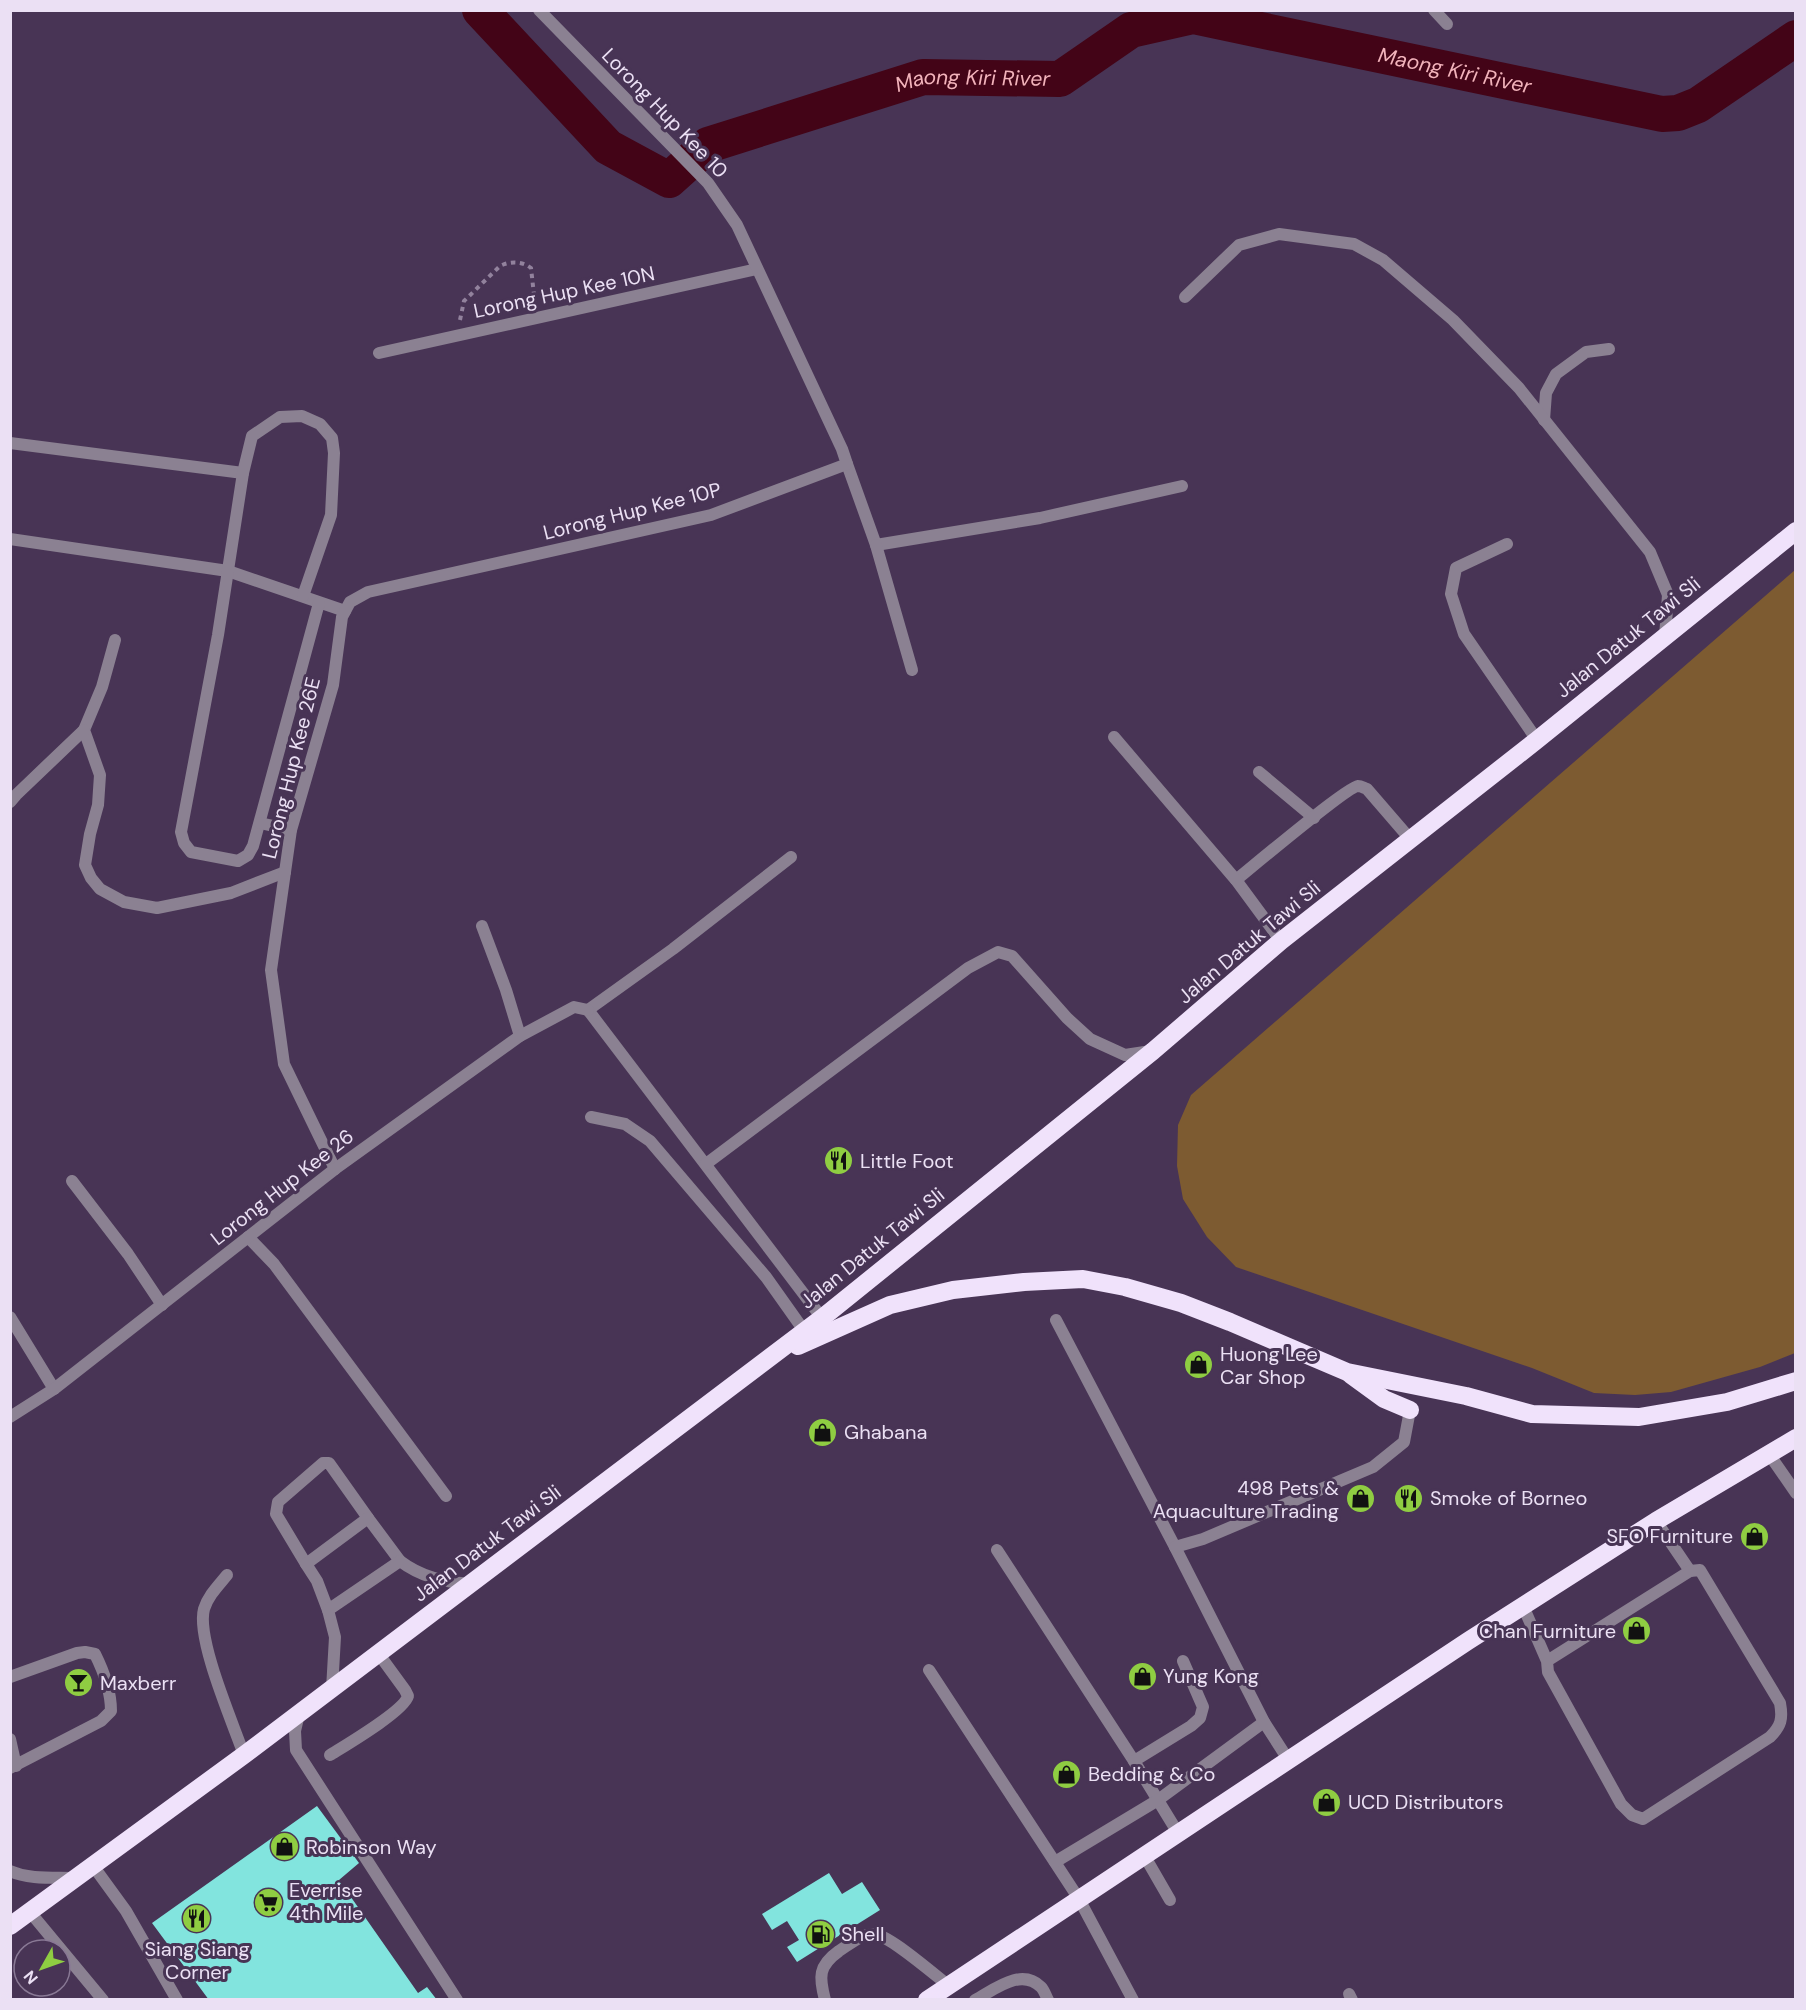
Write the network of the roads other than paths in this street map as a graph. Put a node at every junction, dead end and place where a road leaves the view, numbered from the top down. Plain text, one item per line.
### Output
1 (539, 10) edge
2 (1434, 10) edge
3 (1447, 24) dead end
4 (757, 269) junction
5 (1185, 297) dead end
6 (1609, 349) dead end
7 (379, 353) dead end
8 (1544, 420) junction
9 (10, 443) edge
10 (847, 464) junction
11 (243, 473) junction
12 (1182, 486) dead end
13 (1796, 531) edge
14 (10, 539) edge
15 (1507, 544) dead end
16 (876, 545) junction
17 (228, 572) junction
18 (303, 596) junction
19 (319, 603) junction
20 (345, 611) junction
21 (1665, 637) junction
22 (115, 639) dead end
23 (912, 670) dead end
24 (84, 730) junction
25 (1114, 737) dead end
26 (1537, 740) junction
27 (1259, 772) dead end
28 (10, 802) edge
29 (1314, 818) junction
30 (260, 823) junction
31 (291, 830) junction
32 (1411, 840) junction
33 (791, 857) dead end
34 (285, 872) junction
35 (1236, 880) junction
36 (482, 926) dead end
37 (1281, 941) junction
38 (588, 1010) junction
39 (520, 1036) junction
40 (1153, 1051) junction
41 (591, 1117) dead end
42 (706, 1164) junction
43 (334, 1169) junction
44 (72, 1181) dead end
45 (248, 1238) junction
46 (162, 1305) junction
47 (10, 1317) edge
48 (822, 1318) junction
49 (1056, 1320) dead end
50 (805, 1332) junction
51 (766, 1361) junction
52 (1347, 1372) junction
53 (1796, 1381) edge
54 (54, 1389) junction
55 (1410, 1410) joint
56 (10, 1417) edge
57 (1796, 1438) edge
58 (1769, 1454) junction
59 (1796, 1493) edge
60 (446, 1496) dead end
61 (369, 1518) junction
62 (1656, 1521) junction
63 (1175, 1547) junction
64 (997, 1550) dead end
65 (400, 1561) junction
66 (306, 1564) junction
67 (1690, 1571) junction
68 (227, 1575) dead end
69 (471, 1584) junction
70 (1523, 1606) junction
71 (328, 1610) junction
72 (378, 1653) junction
73 (1183, 1660) dead end
74 (1547, 1660) junction
75 (929, 1670) dead end
76 (10, 1677) edge
77 (332, 1689) junction
78 (299, 1714) junction
79 (1264, 1722) junction
80 (10, 1739) edge
81 (244, 1755) junction
82 (330, 1755) dead end
83 (1134, 1761) junction
84 (1288, 1761) junction
85 (13, 1767) edge
86 (1158, 1800) junction
87 (1178, 1833) junction
88 (1144, 1855) junction
89 (1055, 1862) junction
90 (94, 1867) junction
91 (10, 1871) edge
92 (78, 1878) junction
93 (1079, 1899) junction
94 (1170, 1900) dead end
95 (30, 1912) junction
96 (10, 1926) edge
97 (949, 1986) junction
98 (103, 2000) edge
99 (177, 2000) edge
100 (456, 2000) edge
101 (825, 2000) edge
102 (927, 2000) edge
103 (975, 2000) edge
104 (1048, 2000) edge
105 (1133, 2000) edge

1 - 4 street, Lorong Hup Kee 10
2 - 3 street
4 - 7 street, Lorong Hup Kee 10N
4 - 10 street, Lorong Hup Kee 10
5 - 8 street
6 - 8 street
8 - 21 street
9 - 11 street
10 - 16 street
10 - 20 street, Lorong Hup Kee 10P
11 - 17 street
11 - 18 street
12 - 16 street
13 - 21 highway, Jalan Datuk Tawi Sli
14 - 17 street
15 - 26 street
16 - 23 street
17 - 18 street
17 - 30 street
18 - 19 street
19 - 20 street
19 - 30 street
20 - 31 street, Lorong Hup Kee 26E
21 - 26 highway, Jalan Datuk Tawi Sli
22 - 24 street
24 - 28 street
24 - 34 street
25 - 35 street
26 - 32 highway, Jalan Datuk Tawi Sli
27 - 29 street
29 - 32 street
29 - 35 street
30 - 31 street
31 - 34 street, Lorong Hup Kee 26E
32 - 37 highway, Jalan Datuk Tawi Sli
33 - 38 street
34 - 43 street, Lorong Hup Kee 26E
35 - 37 street
36 - 39 street
37 - 40 highway, Jalan Datuk Tawi Sli
38 - 39 street, Lorong Hup Kee 26
38 - 42 street
39 - 43 street, Lorong Hup Kee 26
40 - 42 street
40 - 48 highway, Jalan Datuk Tawi Sli
41 - 50 street
42 - 48 street
43 - 45 street, Lorong Hup Kee 26
44 - 46 street
45 - 46 street, Lorong Hup Kee 26
45 - 60 street
46 - 54 street, Lorong Hup Kee 26
47 - 54 street
48 - 50 highway, Jalan Datuk Tawi Sli
49 - 63 street
50 - 51 highway, Jalan Datuk Tawi Sli
51 - 52 highway
51 - 69 highway, Jalan Datuk Tawi Sli
52 - 53 highway
52 - 55 highway
54 - 56 street, Lorong Hup Kee 26
55 - 63 street
57 - 58 highway
58 - 59 street
58 - 62 highway
61 - 65 street
61 - 66 street
61 - 66 street
62 - 67 street
62 - 70 highway
63 - 79 street
64 - 83 street
65 - 69 street
65 - 71 street
66 - 71 street
67 - 74 street
67 - 74 street
68 - 81 street
69 - 72 highway, Jalan Datuk Tawi Sli
70 - 74 street
70 - 84 highway
71 - 77 street
72 - 77 highway, Jalan Datuk Tawi Sli
72 - 82 street
73 - 83 street
75 - 89 street
76 - 85 street
77 - 78 highway, Jalan Datuk Tawi Sli
78 - 81 highway, Jalan Datuk Tawi Sli
78 - 100 street
79 - 84 street
79 - 86 street
80 - 85 street
81 - 90 highway, Jalan Datuk Tawi Sli
83 - 86 street
84 - 87 highway
86 - 87 street
86 - 89 street
87 - 88 highway
88 - 93 highway
88 - 94 street
89 - 93 street
90 - 92 highway, Jalan Datuk Tawi Sli
90 - 99 street
91 - 92 street
92 - 95 highway, Jalan Datuk Tawi Sli
93 - 97 highway
93 - 105 street
95 - 96 highway, Jalan Datuk Tawi Sli
95 - 98 street
97 - 101 street
97 - 102 highway
103 - 104 street

